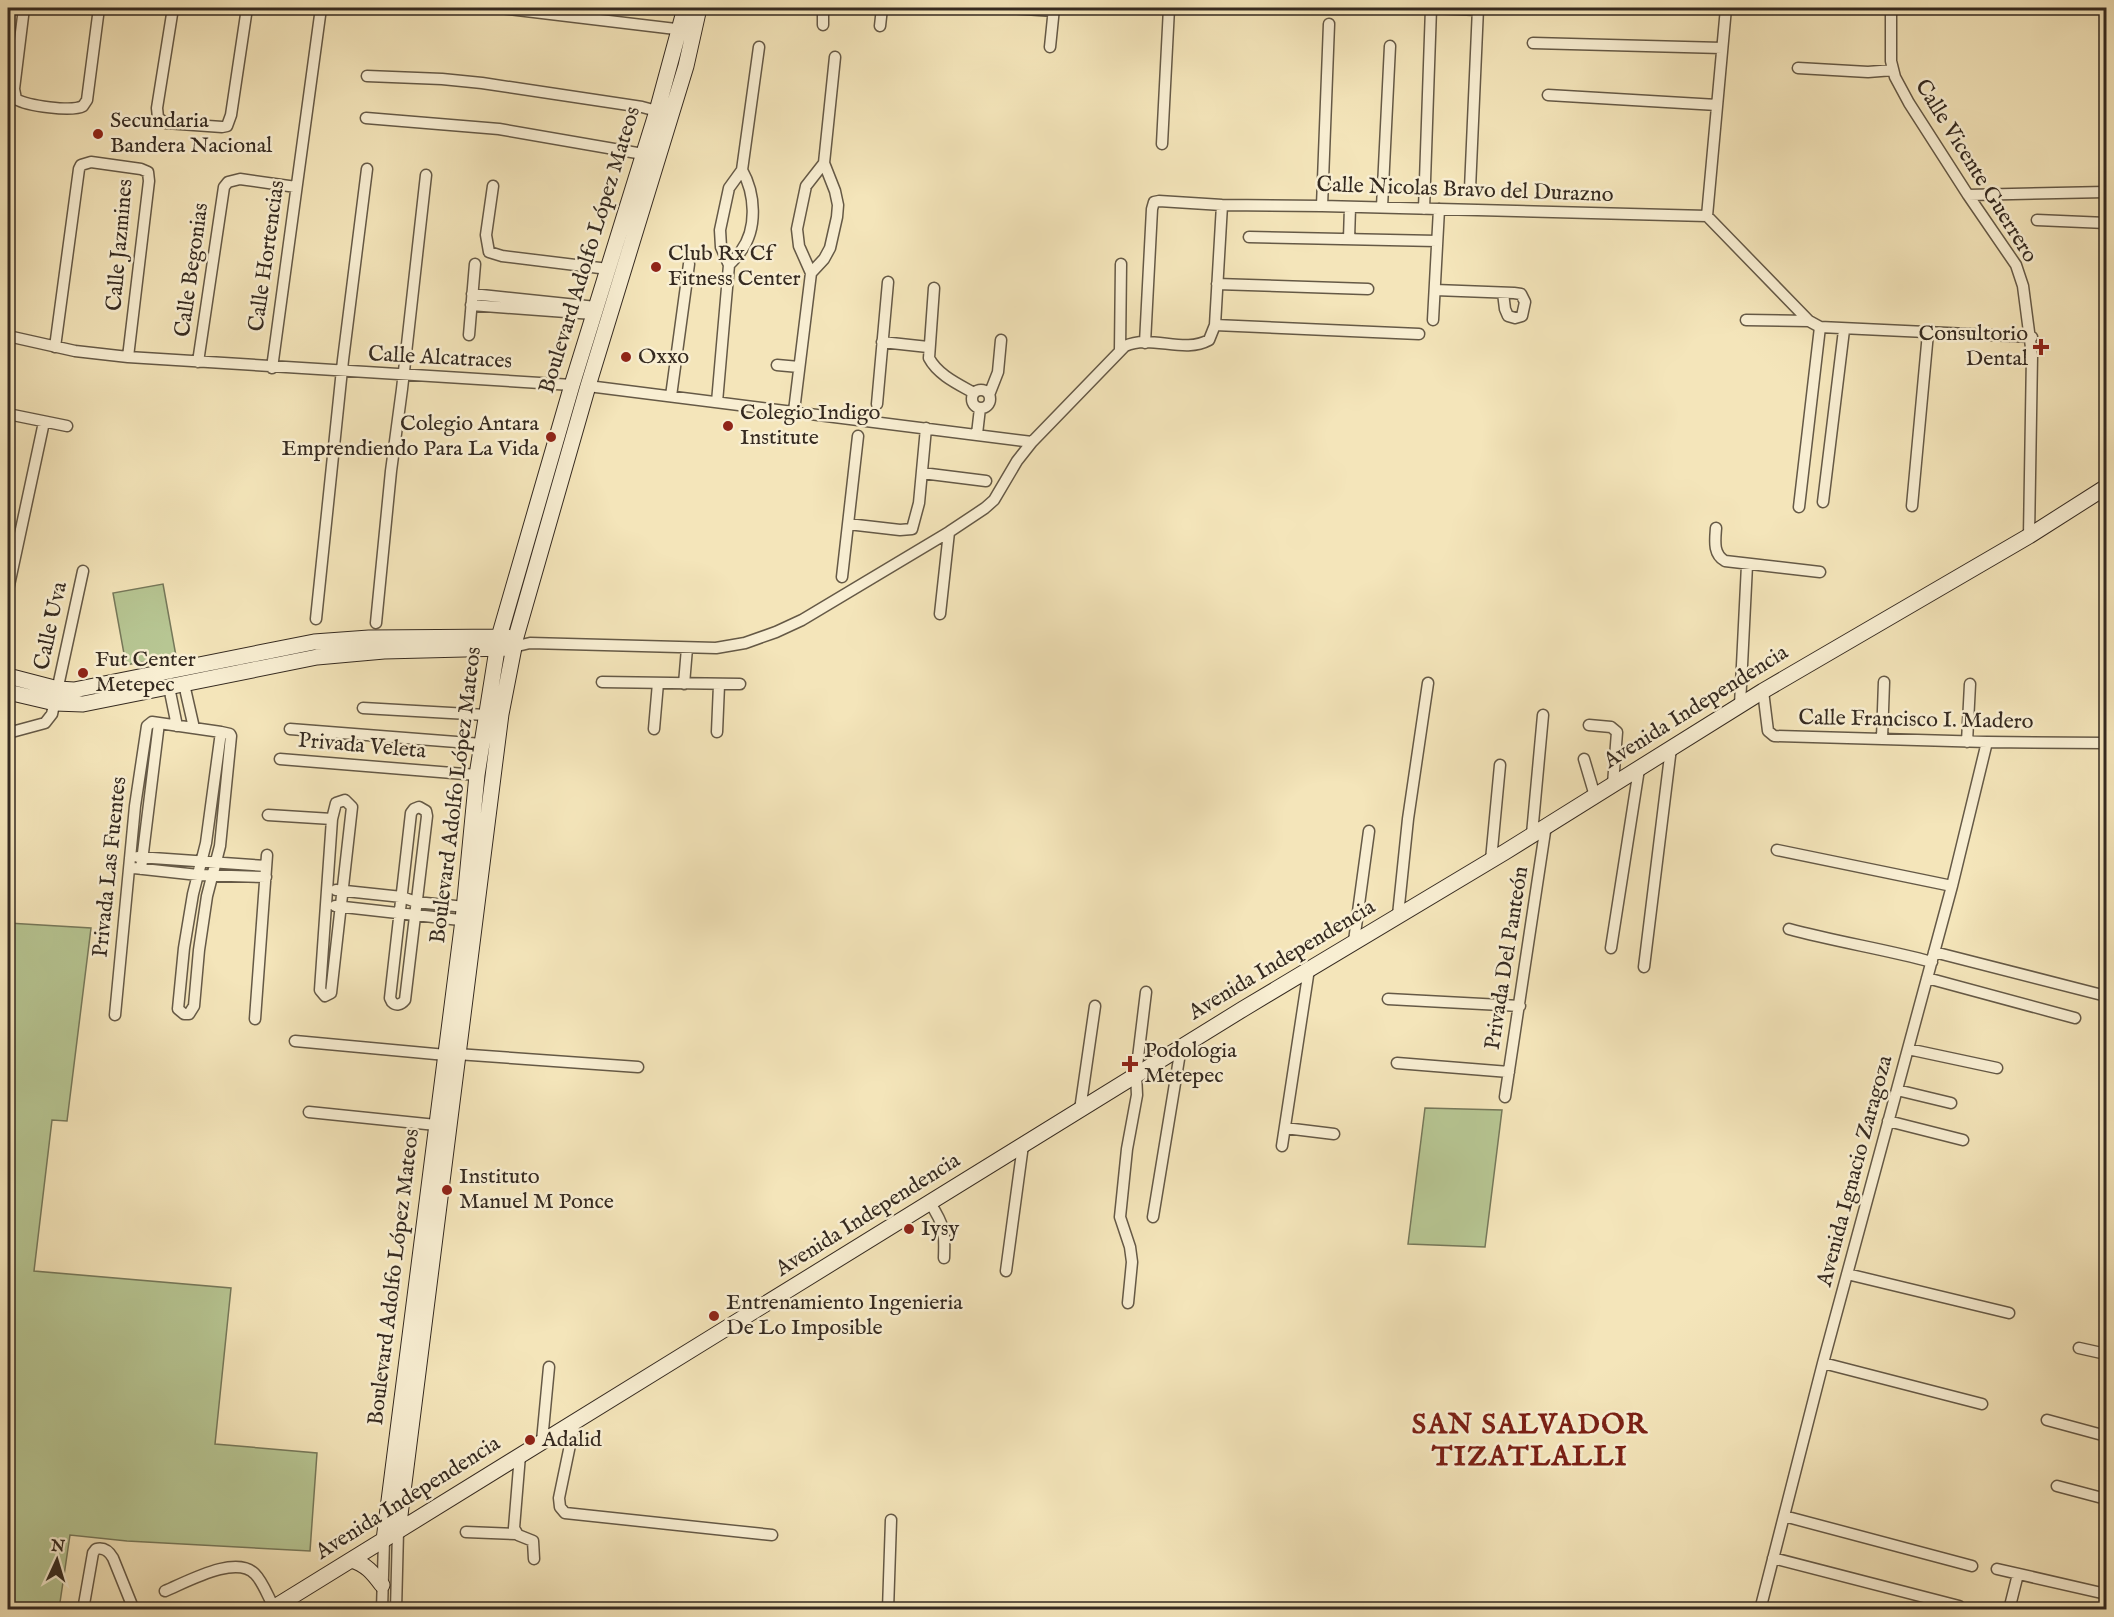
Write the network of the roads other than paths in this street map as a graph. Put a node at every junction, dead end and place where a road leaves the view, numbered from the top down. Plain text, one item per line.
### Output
1 (24, 8) edge
2 (99, 8) edge
3 (173, 8) edge
4 (247, 8) edge
5 (321, 8) edge
6 (500, 8) edge
7 (685, 8) edge
8 (699, 8) edge
9 (823, 8) edge
10 (882, 8) edge
11 (1011, 8) edge
12 (1169, 8) edge
13 (1431, 8) edge
14 (1726, 8) edge
15 (1891, 8) edge
16 (1054, 9) edge
17 (1478, 9) edge
18 (1329, 24) dead end
19 (823, 25) dead end
20 (880, 26) dead end
21 (687, 30) junction
22 (1533, 43) dead end
23 (1390, 46) dead end
24 (759, 47) dead end
25 (1050, 47) dead end
26 (1722, 48) junction
27 (835, 57) dead end
28 (1798, 68) dead end
29 (1893, 70) junction
30 (367, 76) dead end
31 (1548, 95) dead end
32 (1718, 105) junction
33 (657, 111) junction
34 (366, 118) dead end
35 (1161, 144) dead end
36 (643, 154) junction
37 (824, 163) junction
38 (367, 169) dead end
39 (742, 170) junction
40 (426, 174) dead end
41 (493, 186) dead end
42 (296, 187) junction
43 (1470, 189) dead end
44 (2106, 192) edge
45 (1968, 195) junction
46 (1222, 205) junction
47 (1322, 206) junction
48 (1350, 207) junction
49 (1382, 207) junction
50 (1424, 209) junction
51 (1439, 209) junction
52 (1707, 216) junction
53 (2037, 220) dead end
54 (2106, 223) edge
55 (1249, 237) dead end
56 (1349, 239) junction
57 (1437, 241) junction
58 (475, 264) dead end
59 (689, 264) dead end
60 (1121, 264) dead end
61 (729, 265) junction
62 (608, 269) junction
63 (811, 273) junction
64 (888, 282) dead end
65 (1217, 284) junction
66 (934, 288) dead end
67 (1368, 289) dead end
68 (1435, 290) junction
69 (1503, 293) dead end
70 (472, 300) junction
71 (595, 310) junction
72 (1433, 320) dead end
73 (1746, 320) dead end
74 (1809, 321) junction
75 (1215, 325) junction
76 (1820, 327) junction
77 (1844, 330) junction
78 (1928, 333) junction
79 (1419, 334) dead end
80 (469, 335) dead end
81 (8, 336) edge
82 (2031, 337) junction
83 (1001, 340) dead end
84 (882, 342) junction
85 (1145, 343) junction
86 (55, 347) junction
87 (928, 347) junction
88 (1119, 350) junction
89 (128, 357) junction
90 (198, 362) junction
91 (777, 365) dead end
92 (799, 367) junction
93 (272, 368) junction
94 (342, 372) junction
95 (403, 376) junction
96 (572, 386) junction
97 (588, 386) junction
98 (974, 393) junction
99 (989, 394) junction
100 (671, 396) junction
101 (717, 402) junction
102 (876, 404) dead end
103 (980, 408) junction
104 (794, 411) junction
105 (8, 414) edge
106 (44, 422) junction
107 (67, 426) dead end
108 (926, 428) junction
109 (977, 434) junction
110 (858, 436) dead end
111 (1032, 442) junction
112 (922, 473) junction
113 (986, 481) dead end
114 (2106, 487) edge
115 (1823, 502) dead end
116 (1912, 506) dead end
117 (1799, 507) dead end
118 (848, 524) junction
119 (1716, 528) dead end
120 (949, 532) junction
121 (2029, 536) junction
122 (1747, 565) junction
123 (82, 571) dead end
124 (1820, 572) dead end
125 (842, 577) dead end
126 (8, 590) edge
127 (940, 614) dead end
128 (316, 619) dead end
129 (376, 623) dead end
130 (514, 642) junction
131 (498, 643) junction
132 (687, 648) junction
133 (316, 649) junction
134 (8, 676) edge
135 (602, 682) dead end
136 (1884, 682) dead end
137 (658, 683) junction
138 (1428, 683) dead end
139 (684, 684) junction
140 (740, 684) dead end
141 (1970, 684) dead end
142 (177, 685) junction
143 (719, 685) junction
144 (1763, 691) junction
145 (8, 692) edge
146 (56, 696) junction
147 (1740, 705) junction
148 (363, 708) dead end
149 (486, 715) junction
150 (1543, 715) dead end
151 (153, 723) junction
152 (1589, 725) dead end
153 (177, 726) junction
154 (194, 728) junction
155 (290, 729) dead end
156 (654, 729) dead end
157 (717, 732) dead end
158 (8, 733) edge
159 (225, 733) junction
160 (1882, 738) junction
161 (1967, 742) junction
162 (1987, 742) junction
163 (2106, 743) edge
164 (482, 744) junction
165 (1671, 748) junction
166 (280, 759) dead end
167 (1584, 759) dead end
168 (1500, 765) dead end
169 (1639, 768) junction
170 (477, 775) junction
171 (1613, 784) junction
172 (1595, 796) junction
173 (268, 815) dead end
174 (332, 819) junction
175 (1546, 825) junction
176 (1369, 831) dead end
177 (1533, 834) junction
178 (1777, 850) dead end
179 (1491, 860) junction
180 (129, 862) junction
181 (142, 863) junction
182 (202, 863) junction
183 (216, 864) junction
184 (266, 866) junction
185 (198, 875) junction
186 (211, 875) junction
187 (1952, 886) junction
188 (327, 889) junction
189 (342, 891) junction
190 (402, 897) junction
191 (416, 902) junction
192 (326, 905) junction
193 (340, 907) junction
194 (400, 913) junction
195 (414, 915) junction
196 (1398, 915) junction
197 (468, 916) junction
198 (1789, 929) dead end
199 (1354, 941) junction
200 (184, 948) junction
201 (1611, 948) dead end
202 (199, 950) junction
203 (1933, 957) junction
204 (1644, 967) dead end
205 (1309, 969) junction
206 (1927, 978) junction
207 (1146, 992) dead end
208 (2106, 996) edge
209 (1388, 999) dead end
210 (1095, 1006) dead end
211 (1520, 1006) junction
212 (116, 1015) dead end
213 (2075, 1018) dead end
214 (255, 1019) dead end
215 (296, 1041) dead end
216 (1181, 1047) junction
217 (1908, 1049) junction
218 (451, 1054) junction
219 (1396, 1063) dead end
220 (638, 1067) dead end
221 (1997, 1068) dead end
222 (1509, 1072) junction
223 (1136, 1074) junction
224 (1897, 1090) junction
225 (1505, 1097) dead end
226 (1951, 1103) dead end
227 (1080, 1110) junction
228 (309, 1112) dead end
229 (1888, 1121) junction
230 (436, 1125) junction
231 (1285, 1128) junction
232 (1334, 1134) dead end
233 (1963, 1140) dead end
234 (1023, 1145) junction
235 (1282, 1146) dead end
236 (930, 1203) junction
237 (1153, 1217) dead end
238 (944, 1258) dead end
239 (1006, 1271) dead end
240 (1847, 1274) junction
241 (1128, 1303) dead end
242 (2009, 1313) dead end
243 (2079, 1348) dead end
244 (2106, 1354) edge
245 (1823, 1363) junction
246 (549, 1367) dead end
247 (1982, 1404) dead end
248 (2047, 1420) dead end
249 (575, 1421) junction
250 (2106, 1436) edge
251 (542, 1441) junction
252 (520, 1455) junction
253 (2057, 1486) dead end
254 (2106, 1499) edge
255 (1784, 1516) junction
256 (891, 1520) dead end
257 (398, 1531) junction
258 (466, 1532) dead end
259 (516, 1534) junction
260 (772, 1535) dead end
261 (384, 1540) junction
262 (1773, 1557) junction
263 (534, 1559) dead end
264 (351, 1560) junction
265 (1972, 1566) dead end
266 (1997, 1569) dead end
267 (2018, 1574) junction
268 (382, 1585) junction
269 (165, 1591) dead end
270 (2106, 1594) edge
271 (1959, 1606) dead end
272 (272, 1608) edge
273 (1765, 1608) edge
274 (83, 1610) edge
275 (134, 1610) edge
276 (382, 1610) edge
277 (396, 1610) edge
278 (888, 1610) edge
279 (2009, 1610) edge

1 - 2 street
3 - 4 street
5 - 42 street, Calle Hortencias
6 - 21 street
7 - 21 street, Boulevard Adolfo López Mateos
8 - 21 street, Boulevard Adolfo López Mateos
9 - 19 street
10 - 20 street
11 - 16 street
12 - 35 street
13 - 17 street
13 - 50 street
14 - 26 street
15 - 29 street, Calle Vicente Guerrero
16 - 25 street
17 - 43 street
18 - 47 street
21 - 33 street, Boulevard Adolfo López Mateos
21 - 97 street, Boulevard Adolfo López Mateos
22 - 26 street
23 - 49 street
24 - 39 street
26 - 32 street
27 - 37 street
28 - 29 street
29 - 45 street, Calle Vicente Guerrero
30 - 33 street
31 - 32 street
32 - 52 street
33 - 36 street, Boulevard Adolfo López Mateos
34 - 36 street
36 - 62 street, Boulevard Adolfo López Mateos
37 - 63 street
37 - 63 street
38 - 94 street, Calle Alcatraces
39 - 61 street
39 - 61 street
40 - 95 street
41 - 62 street
42 - 90 street, Calle Begonias
42 - 93 street, Calle Hortencias
44 - 45 street
45 - 82 street, Calle Vicente Guerrero
46 - 47 street, Calle Nicolas Bravo del Durazno
46 - 65 street
46 - 85 street, Calle Nicolas Bravo del Durazno
47 - 48 street, Calle Nicolas Bravo del Durazno
48 - 49 street, Calle Nicolas Bravo del Durazno
48 - 56 street
49 - 50 street, Calle Nicolas Bravo del Durazno
50 - 51 street, Calle Nicolas Bravo del Durazno
51 - 52 street, Calle Nicolas Bravo del Durazno
51 - 57 street
52 - 74 street
53 - 54 street
55 - 56 street
56 - 57 street
57 - 68 street
58 - 70 street
59 - 100 street
60 - 88 street
61 - 101 street
62 - 71 street, Boulevard Adolfo López Mateos
63 - 92 street
64 - 84 street
65 - 67 street
65 - 75 street
66 - 87 street
68 - 69 street
68 - 72 street
70 - 71 street
70 - 80 street
71 - 96 street, Boulevard Adolfo López Mateos
73 - 74 street
74 - 76 street
75 - 79 street
75 - 85 street
76 - 77 street
76 - 117 street
77 - 78 street
77 - 115 street
78 - 82 street
78 - 116 street
81 - 86 street, Calle Alcatraces
82 - 121 street, Calle Vicente Guerrero
83 - 99 street
84 - 87 street
84 - 102 street
85 - 88 street
86 - 89 street, Calle Alcatraces
86 - 89 street, Calle Jazmines
87 - 98 street
88 - 111 street
89 - 90 street, Calle Alcatraces
90 - 93 street, Calle Alcatraces
91 - 92 street
92 - 104 street
93 - 94 street, Calle Alcatraces
94 - 95 street, Calle Alcatraces
94 - 128 street
95 - 96 street, Calle Alcatraces
95 - 129 street
96 - 131 street, Boulevard Adolfo López Mateos
97 - 100 street
97 - 130 street, Boulevard Adolfo López Mateos
98 - 99 street
98 - 103 street
99 - 103 street
100 - 101 street
101 - 104 street
103 - 109 street
104 - 108 street
105 - 106 street
106 - 107 street
106 - 126 street
108 - 109 street
108 - 112 street
109 - 111 street
110 - 118 street
111 - 120 street
112 - 113 street
112 - 118 street
114 - 121 street, Avenida Independencia
118 - 125 street
119 - 122 street
120 - 127 street
120 - 132 street
121 - 144 street, Avenida Independencia
122 - 124 street
122 - 147 street
123 - 146 street, Calle Uva
130 - 131 street
130 - 132 street
130 - 197 street, Boulevard Adolfo López Mateos
131 - 133 street
131 - 149 street, Boulevard Adolfo López Mateos
132 - 139 street
133 - 142 street
133 - 146 street
134 - 146 street
135 - 137 street
136 - 160 street
137 - 139 street
137 - 156 street
138 - 196 street
139 - 143 street
140 - 143 street
141 - 161 street
142 - 146 street
142 - 153 street
142 - 154 street
143 - 157 street
144 - 147 street, Avenida Independencia
144 - 160 street, Calle Francisco I. Madero
145 - 146 street
146 - 158 street
147 - 165 street, Avenida Independencia
148 - 149 street
149 - 164 street, Boulevard Adolfo López Mateos
150 - 177 street
151 - 153 street
151 - 180 street, Privada Las Fuentes
151 - 181 street, Privada Las Fuentes
152 - 171 street
153 - 154 street
154 - 159 street
155 - 164 street
159 - 182 street
159 - 183 street
160 - 161 street, Calle Francisco I. Madero
161 - 162 street, Calle Francisco I. Madero
162 - 163 street, Calle Francisco I. Madero
162 - 187 street, Avenida Ignacio Zaragoza
164 - 170 street, Boulevard Adolfo López Mateos
165 - 169 street, Avenida Independencia
165 - 204 street
166 - 170 street, Privada Veleta
167 - 172 street
168 - 179 street
169 - 171 street, Avenida Independencia
169 - 201 street
170 - 197 street, Boulevard Adolfo López Mateos
171 - 172 street, Avenida Independencia
172 - 175 street, Avenida Independencia
173 - 174 street
174 - 188 street
174 - 189 street
175 - 177 street, Avenida Independencia
175 - 211 street, Privada Del Panteón
176 - 199 street
177 - 179 street, Avenida Independencia
178 - 187 street
179 - 196 street, Avenida Independencia
180 - 181 street
180 - 212 street, Privada Las Fuentes
181 - 182 street
181 - 185 street
182 - 183 street
182 - 185 street
183 - 184 street
183 - 186 street
184 - 186 street
184 - 214 street
185 - 186 street
185 - 200 street
186 - 202 street
187 - 203 street, Avenida Ignacio Zaragoza
188 - 189 street
188 - 192 street
189 - 190 street
189 - 193 street
190 - 191 street
190 - 191 street
190 - 194 street
191 - 195 street
191 - 197 street
192 - 193 street
192 - 193 street
193 - 194 street
194 - 195 street
194 - 195 street
195 - 197 street
196 - 199 street, Avenida Independencia
197 - 218 street, Boulevard Adolfo López Mateos
198 - 203 street
199 - 205 street, Avenida Independencia
200 - 202 street
200 - 202 street
203 - 206 street, Avenida Ignacio Zaragoza
203 - 208 street
205 - 216 street, Avenida Independencia
205 - 231 street
206 - 213 street
206 - 217 street, Avenida Ignacio Zaragoza
207 - 223 street
209 - 211 street
210 - 227 street
211 - 222 street, Privada Del Panteón
215 - 218 street
216 - 223 street, Avenida Independencia
216 - 237 street
217 - 221 street
217 - 224 street, Avenida Ignacio Zaragoza
218 - 220 street
218 - 230 street, Boulevard Adolfo López Mateos
218 - 257 street, Boulevard Adolfo López Mateos
219 - 222 street
222 - 225 street, Privada Del Panteón
223 - 227 street, Avenida Independencia
223 - 241 street
224 - 226 street
224 - 229 street, Avenida Ignacio Zaragoza
227 - 234 street, Avenida Independencia
228 - 230 street
229 - 233 street
229 - 240 street, Avenida Ignacio Zaragoza
230 - 261 street, Boulevard Adolfo López Mateos
231 - 232 street
231 - 235 street
234 - 236 street, Avenida Independencia
234 - 239 street
236 - 238 street
236 - 249 street, Avenida Independencia
240 - 242 street
240 - 245 street, Avenida Ignacio Zaragoza
243 - 244 street
245 - 247 street
245 - 255 street, Avenida Ignacio Zaragoza
246 - 251 street
248 - 250 street
249 - 251 street, Avenida Independencia
249 - 260 street
251 - 252 street, Avenida Independencia
252 - 257 street, Avenida Independencia
252 - 259 street
253 - 254 street
255 - 262 street, Avenida Ignacio Zaragoza
255 - 265 street
256 - 278 street
257 - 261 street, Avenida Independencia
257 - 277 street, Boulevard Adolfo López Mateos
258 - 259 street
259 - 263 street
261 - 264 street, Avenida Independencia
261 - 268 street, Boulevard Adolfo López Mateos
262 - 271 street
262 - 273 street, Avenida Ignacio Zaragoza
264 - 268 street
264 - 272 street, Avenida Independencia
266 - 267 street
267 - 270 street
267 - 279 street
268 - 276 street, Boulevard Adolfo López Mateos
269 - 272 street
274 - 275 street

